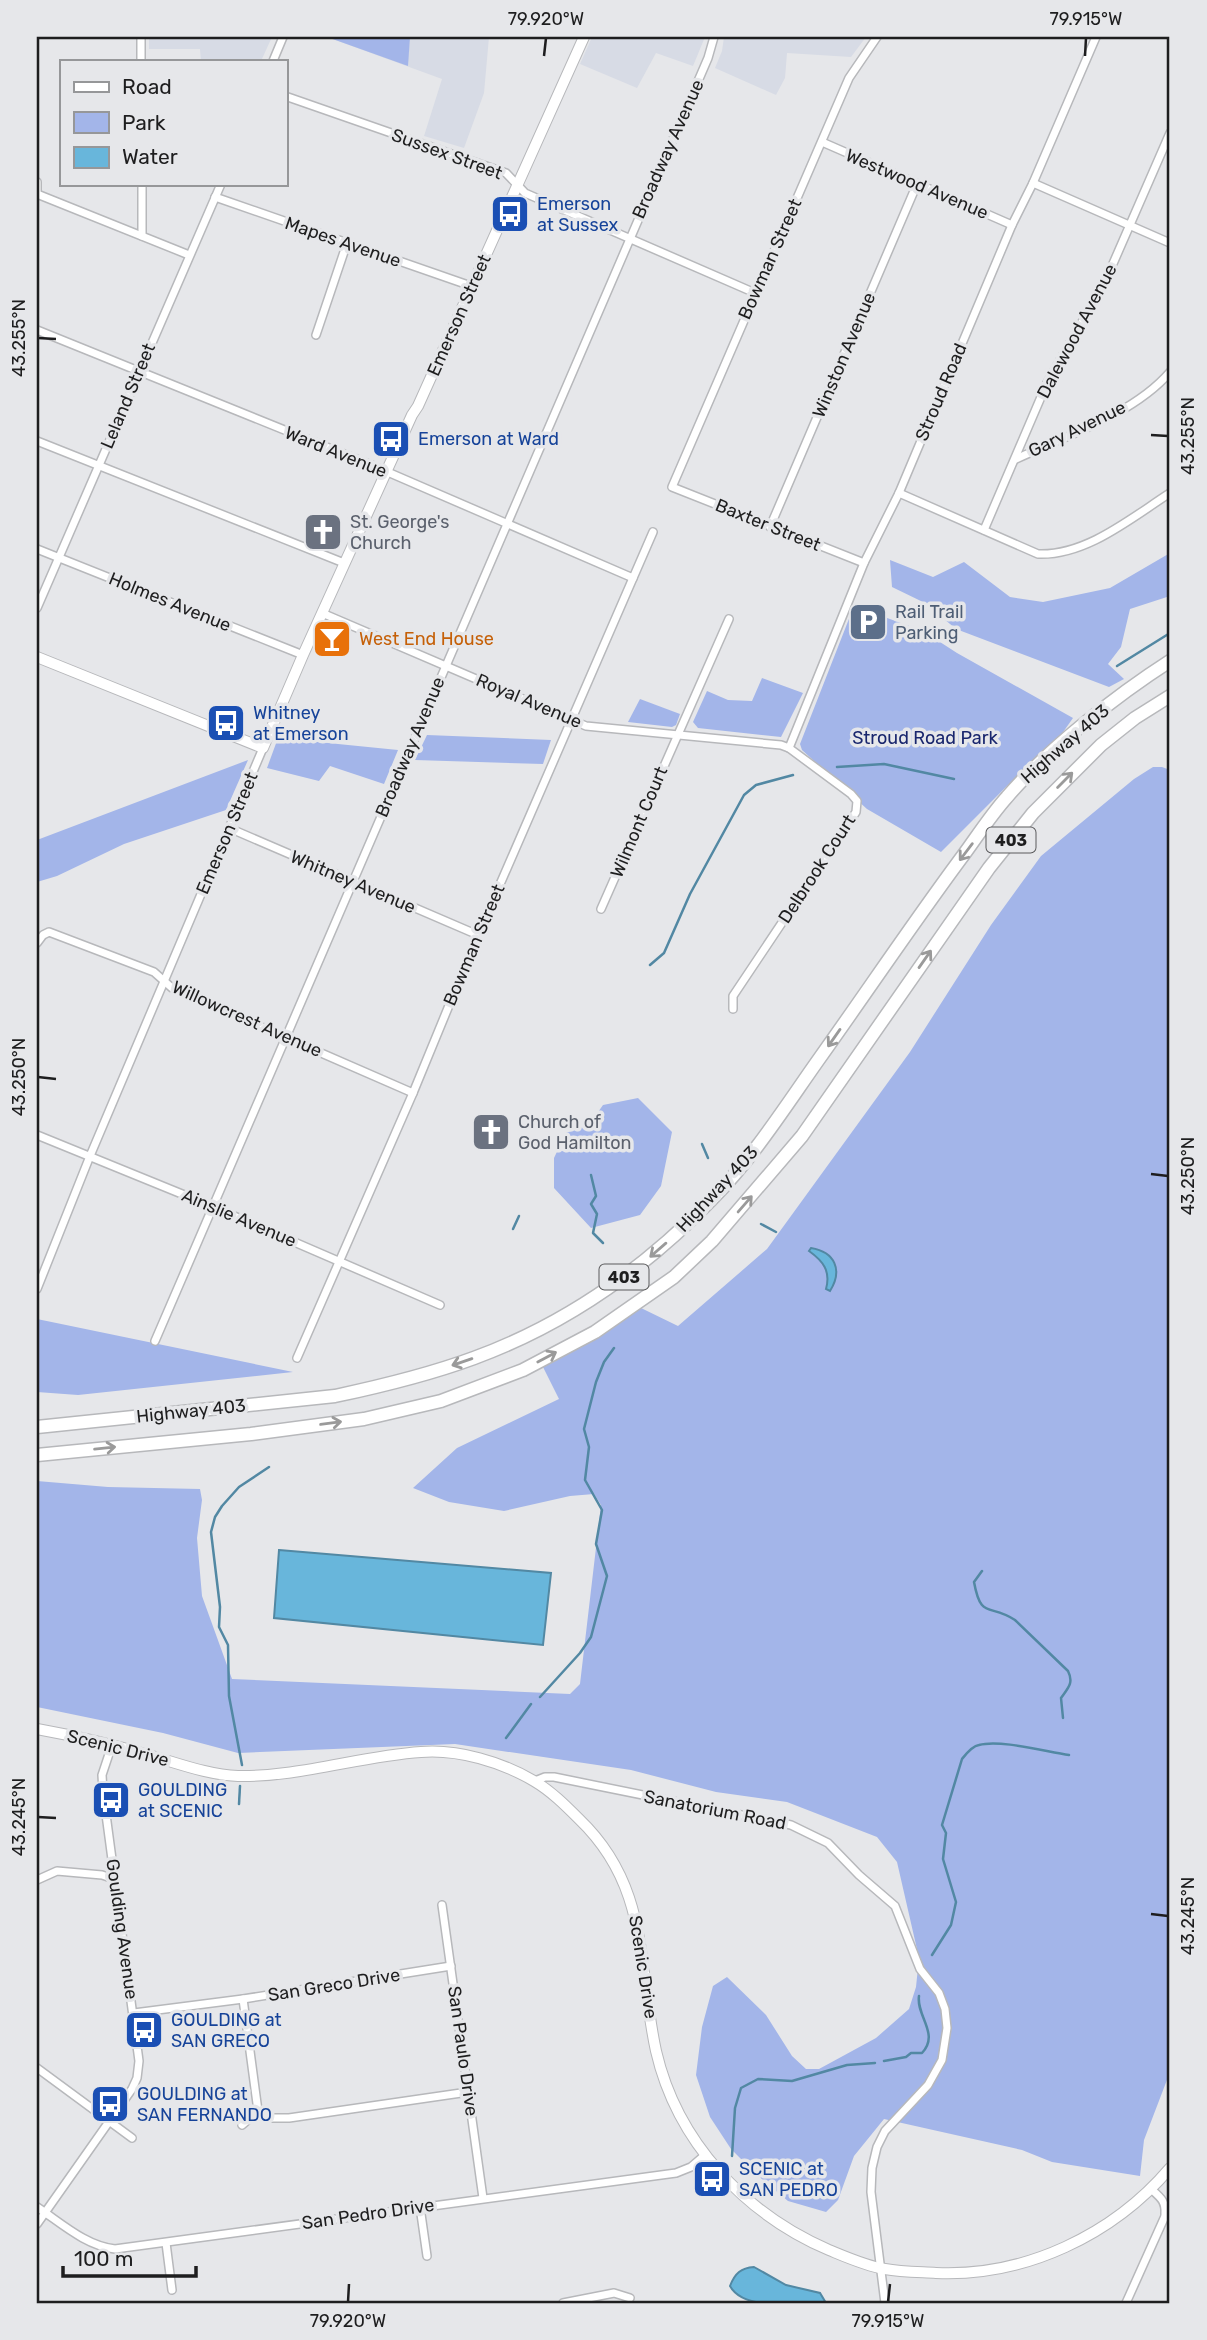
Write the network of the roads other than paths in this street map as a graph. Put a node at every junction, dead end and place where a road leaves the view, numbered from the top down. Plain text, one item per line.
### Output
1 (141, 37) edge
2 (283, 37) edge
3 (584, 37) edge
4 (714, 37) edge
5 (877, 37) edge
6 (1096, 37) edge
7 (141, 60) edge
8 (273, 60) edge
9 (287, 97) edge
10 (1170, 133) edge
11 (822, 142) junction
12 (37, 182) edge
13 (1033, 183) junction
14 (917, 184) junction
15 (142, 186) edge
16 (220, 186) edge
17 (517, 186) junction
18 (37, 194) edge
19 (215, 197) junction
20 (1012, 225) junction
21 (1130, 225) junction
22 (142, 236) junction
23 (629, 239) junction
24 (347, 243) junction
25 (1170, 243) edge
26 (189, 255) junction
27 (471, 286) junction
28 (754, 293) junction
29 (37, 330) edge
30 (316, 335) dead end
31 (139, 372) junction
32 (1170, 372) edge
33 (37, 441) edge
34 (1015, 460) junction
35 (99, 465) junction
36 (386, 472) junction
37 (672, 487) joint
38 (899, 493) junction
39 (1170, 493) edge
40 (506, 525) junction
41 (770, 527) junction
42 (985, 530) junction
43 (653, 532) dead end
44 (37, 549) edge
45 (59, 558) junction
46 (344, 563) junction
47 (864, 563) junction
48 (633, 578) junction
49 (37, 608) edge
50 (322, 613) junction
51 (729, 619) dead end
52 (303, 655) junction
53 (37, 657) edge
54 (1170, 661) edge
55 (445, 665) junction
56 (1170, 696) edge
57 (572, 720) junction
58 (678, 736) junction
59 (263, 748) junction
60 (789, 748) junction
61 (229, 828) junction
62 (352, 881) junction
63 (601, 909) dead end
64 (478, 935) junction
65 (37, 943) edge
66 (164, 981) junction
67 (733, 1009) dead end
68 (285, 1036) junction
69 (413, 1093) junction
70 (37, 1135) edge
71 (90, 1156) junction
72 (212, 1206) junction
73 (338, 1260) junction
74 (37, 1289) edge
75 (440, 1305) dead end
76 (155, 1341) dead end
77 (297, 1358) dead end
78 (37, 1427) edge
79 (37, 1455) edge
80 (37, 1729) edge
81 (111, 1745) junction
82 (535, 1781) junction
83 (114, 1879) junction
84 (37, 1880) edge
85 (442, 1905) dead end
86 (451, 1966) junction
87 (243, 1999) junction
88 (134, 2013) junction
89 (37, 2068) edge
90 (468, 2092) junction
91 (258, 2111) junction
92 (108, 2120) junction
93 (242, 2125) dead end
94 (132, 2138) dead end
95 (705, 2155) junction
96 (1170, 2168) edge
97 (1151, 2189) junction
98 (482, 2198) junction
99 (1170, 2205) edge
100 (37, 2207) edge
101 (420, 2207) junction
102 (44, 2212) junction
103 (1164, 2218) junction
104 (37, 2224) edge
105 (166, 2243) junction
106 (427, 2256) dead end
107 (882, 2269) junction
108 (172, 2290) dead end
109 (630, 2298) dead end
110 (563, 2303) edge
111 (885, 2303) edge
112 (1126, 2303) edge

1 - 7 street
2 - 8 street
3 - 17 street, Emerson Street
4 - 23 street, Broadway Avenue
5 - 11 street, Bowman Street
6 - 13 street, Stroud Road
9 - 17 street, Sussex Street
10 - 21 street, Dalewood Avenue
11 - 14 street, Westwood Avenue
11 - 28 street, Bowman Street
12 - 18 street
13 - 20 street, Stroud Road
13 - 21 street
14 - 20 street, Westwood Avenue
14 - 41 street, Winston Avenue
15 - 22 street
16 - 19 street, Leland Street
17 - 23 street, Sussex Street
17 - 27 street, Emerson Street
18 - 22 street
19 - 24 street, Mapes Avenue
19 - 26 street, Leland Street
20 - 38 street, Stroud Road
21 - 25 street
21 - 34 street, Dalewood Avenue
22 - 26 street
23 - 28 street, Sussex Street
23 - 40 street, Broadway Avenue
24 - 27 street, Mapes Avenue
24 - 30 street
26 - 31 street, Leland Street
27 - 36 street, Emerson Street
28 - 37 street, Bowman Street
29 - 31 street, Ward Avenue
31 - 35 street, Leland Street
31 - 36 street, Ward Avenue
32 - 34 street, Gary Avenue
33 - 35 street
34 - 42 street, Dalewood Avenue
35 - 45 street, Leland Street
35 - 46 street
36 - 40 street, Ward Avenue
36 - 46 street, Emerson Street
37 - 41 street, Baxter Street
38 - 42 street
38 - 47 street, Stroud Road
39 - 42 street
40 - 48 street, Ward Avenue
40 - 55 street, Broadway Avenue
41 - 47 street, Baxter Street
43 - 48 street, Bowman Street
44 - 45 street, Holmes Avenue
45 - 49 street, Leland Street
45 - 52 street, Holmes Avenue
46 - 50 street, Emerson Street
47 - 60 street, Stroud Road
48 - 57 street, Bowman Street
50 - 52 street, Emerson Street
50 - 55 street, Royal Avenue
51 - 58 street, Wilmont Court
52 - 59 street, Emerson Street
53 - 59 street
54 -> 78 highway, Highway 403 / 403
55 - 57 street, Royal Avenue
55 - 62 street, Broadway Avenue
79 -> 56 highway, Highway 403 / 403
57 - 58 street, Royal Avenue
57 - 64 street, Bowman Street
58 - 60 street, Royal Avenue
58 - 63 street, Wilmont Court
59 - 61 street, Emerson Street
60 - 67 street, Delbrook Court
61 - 62 street, Whitney Avenue
61 - 66 street, Emerson Street
62 - 64 street, Whitney Avenue
62 - 68 street, Broadway Avenue
64 - 69 street, Bowman Street
65 - 66 street, Willowcrest Avenue
66 - 68 street, Willowcrest Avenue
66 - 71 street, Emerson Street
68 - 69 street, Willowcrest Avenue
68 - 72 street, Broadway Avenue
69 - 73 street, Bowman Street
70 - 71 street, Ainslie Avenue
71 - 72 street, Ainslie Avenue
71 - 74 street, Emerson Street
72 - 73 street, Ainslie Avenue
72 - 76 street, Broadway Avenue
73 - 75 street, Ainslie Avenue
73 - 77 street, Bowman Street
80 - 81 street, Scenic Drive
81 - 82 street, Scenic Drive
81 - 83 street, Goulding Avenue
82 - 95 street, Scenic Drive
82 - 107 street, Sanatorium Road
83 - 84 street
83 - 88 street, Goulding Avenue
85 - 86 street, San Paulo Drive
86 - 87 street, San Greco Drive
86 - 90 street, San Paulo Drive
87 - 88 street, San Greco Drive
87 - 91 street
88 - 92 street, Goulding Avenue
89 - 92 street
90 - 91 street
90 - 98 street, San Paulo Drive
91 - 93 street
92 - 94 street
92 - 102 street, Goulding Avenue
95 - 98 street, San Pedro Drive
95 - 107 street, Scenic Drive
96 - 97 street, Scenic Drive
97 - 103 street
97 - 107 street, Scenic Drive
98 - 101 street, San Pedro Drive
99 - 103 street
100 - 102 street, San Pedro Drive
101 - 105 street, San Pedro Drive
101 - 106 street
102 - 104 street, Goulding Avenue
102 - 105 street, San Pedro Drive
103 - 112 street
105 - 108 street
107 - 111 street, Sanatorium Road
109 - 110 street

